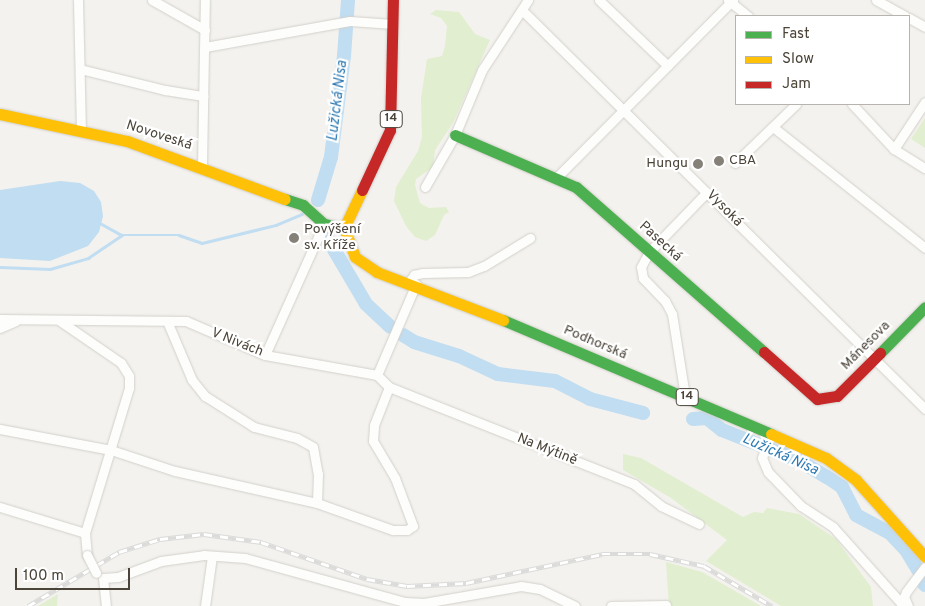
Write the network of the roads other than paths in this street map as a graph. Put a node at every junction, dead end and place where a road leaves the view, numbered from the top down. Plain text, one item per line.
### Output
1 (78, 0) edge
2 (152, 0) edge
3 (206, 0) edge
4 (393, 0) edge
5 (528, 0) edge
6 (599, 0) edge
7 (876, 0) edge
8 (730, 1) edge
9 (522, 10) junction
10 (747, 15) edge
11 (903, 15) edge
12 (910, 19) edge
13 (393, 24) junction
14 (925, 27) edge
15 (206, 30) junction
16 (206, 47) junction
17 (668, 66) junction
18 (80, 69) junction
19 (204, 96) junction
20 (925, 102) edge
21 (795, 105) edge
22 (853, 105) edge
23 (624, 110) junction
24 (0, 114) edge
25 (772, 127) junction
26 (81, 129) junction
27 (454, 135) junction
28 (894, 149) junction
29 (735, 163) dead end
30 (202, 166) junction
31 (925, 168) edge
32 (557, 177) junction
33 (425, 187) dead end
34 (707, 192) junction
35 (324, 224) junction
36 (344, 228) junction
37 (530, 238) dead end
38 (925, 248) edge
39 (649, 252) junction
40 (412, 283) junction
41 (925, 307) edge
42 (0, 319) edge
43 (18, 320) junction
44 (60, 320) junction
45 (168, 321) junction
46 (0, 328) edge
47 (265, 354) junction
48 (874, 358) junction
49 (376, 375) junction
50 (389, 387) junction
51 (685, 396) junction
52 (825, 400) joint
53 (925, 408) edge
54 (0, 429) edge
55 (768, 436) junction
56 (111, 450) junction
57 (317, 503) junction
58 (0, 507) edge
59 (699, 524) dead end
60 (85, 533) junction
61 (212, 556) junction
62 (925, 557) edge
63 (925, 567) edge
64 (100, 576) junction
65 (666, 604) dead end
66 (907, 604) edge
67 (424, 605) edge
68 (106, 606) edge
69 (205, 606) edge
70 (575, 606) edge
71 (611, 606) edge

1 - 18 street
2 - 15 street
3 - 15 street
4 - 13 street, 14
5 - 9 street
6 - 17 street
7 - 11 street
8 - 10 street
8 - 17 street
9 - 23 street, Vysoká
9 - 27 street
12 - 14 street
13 - 16 street
13 - 36 street, 14
15 - 16 street
16 - 19 street
17 - 23 street
18 - 19 street
18 - 26 street
19 - 30 street
20 - 28 street
21 - 25 street
22 - 28 street
23 - 32 street
23 - 34 street, Vysoká
24 - 26 street, Novoveská
25 - 29 street
25 - 38 street
26 - 30 street, Novoveská
27 - 32 street, Pasecká
27 - 33 street
28 - 31 street
30 - 35 street, Novoveská
32 - 39 street, Pasecká
34 - 39 street
34 - 48 street, Vysoká
35 - 36 street
35 - 47 street
36 - 40 street, Podhorská / 14
37 - 40 street
39 - 51 street
39 - 52 street, Pasecká
40 - 49 street
40 - 51 street, Podhorská / 14
41 - 48 street, Mánesova
42 - 43 street, V Nivách
43 - 44 street, V Nivách
43 - 46 street
44 - 45 street, V Nivách
44 - 56 street
45 - 47 street, V Nivách
45 - 57 street
47 - 49 street, V Nivách
48 - 52 street, Mánesova
48 - 53 street, Vysoká
49 - 50 street, Na Mýtině
50 - 57 street
50 - 59 street, Na Mýtině
51 - 55 street, Podhorská / 14
54 - 56 street
55 - 62 street, Podhorská / 14
55 - 66 street
56 - 57 street
56 - 60 street
58 - 60 street
60 - 64 street, bridge
61 - 64 street
61 - 67 street
61 - 69 street
63 - 66 street
64 - 68 street
65 - 71 street
67 - 70 street

